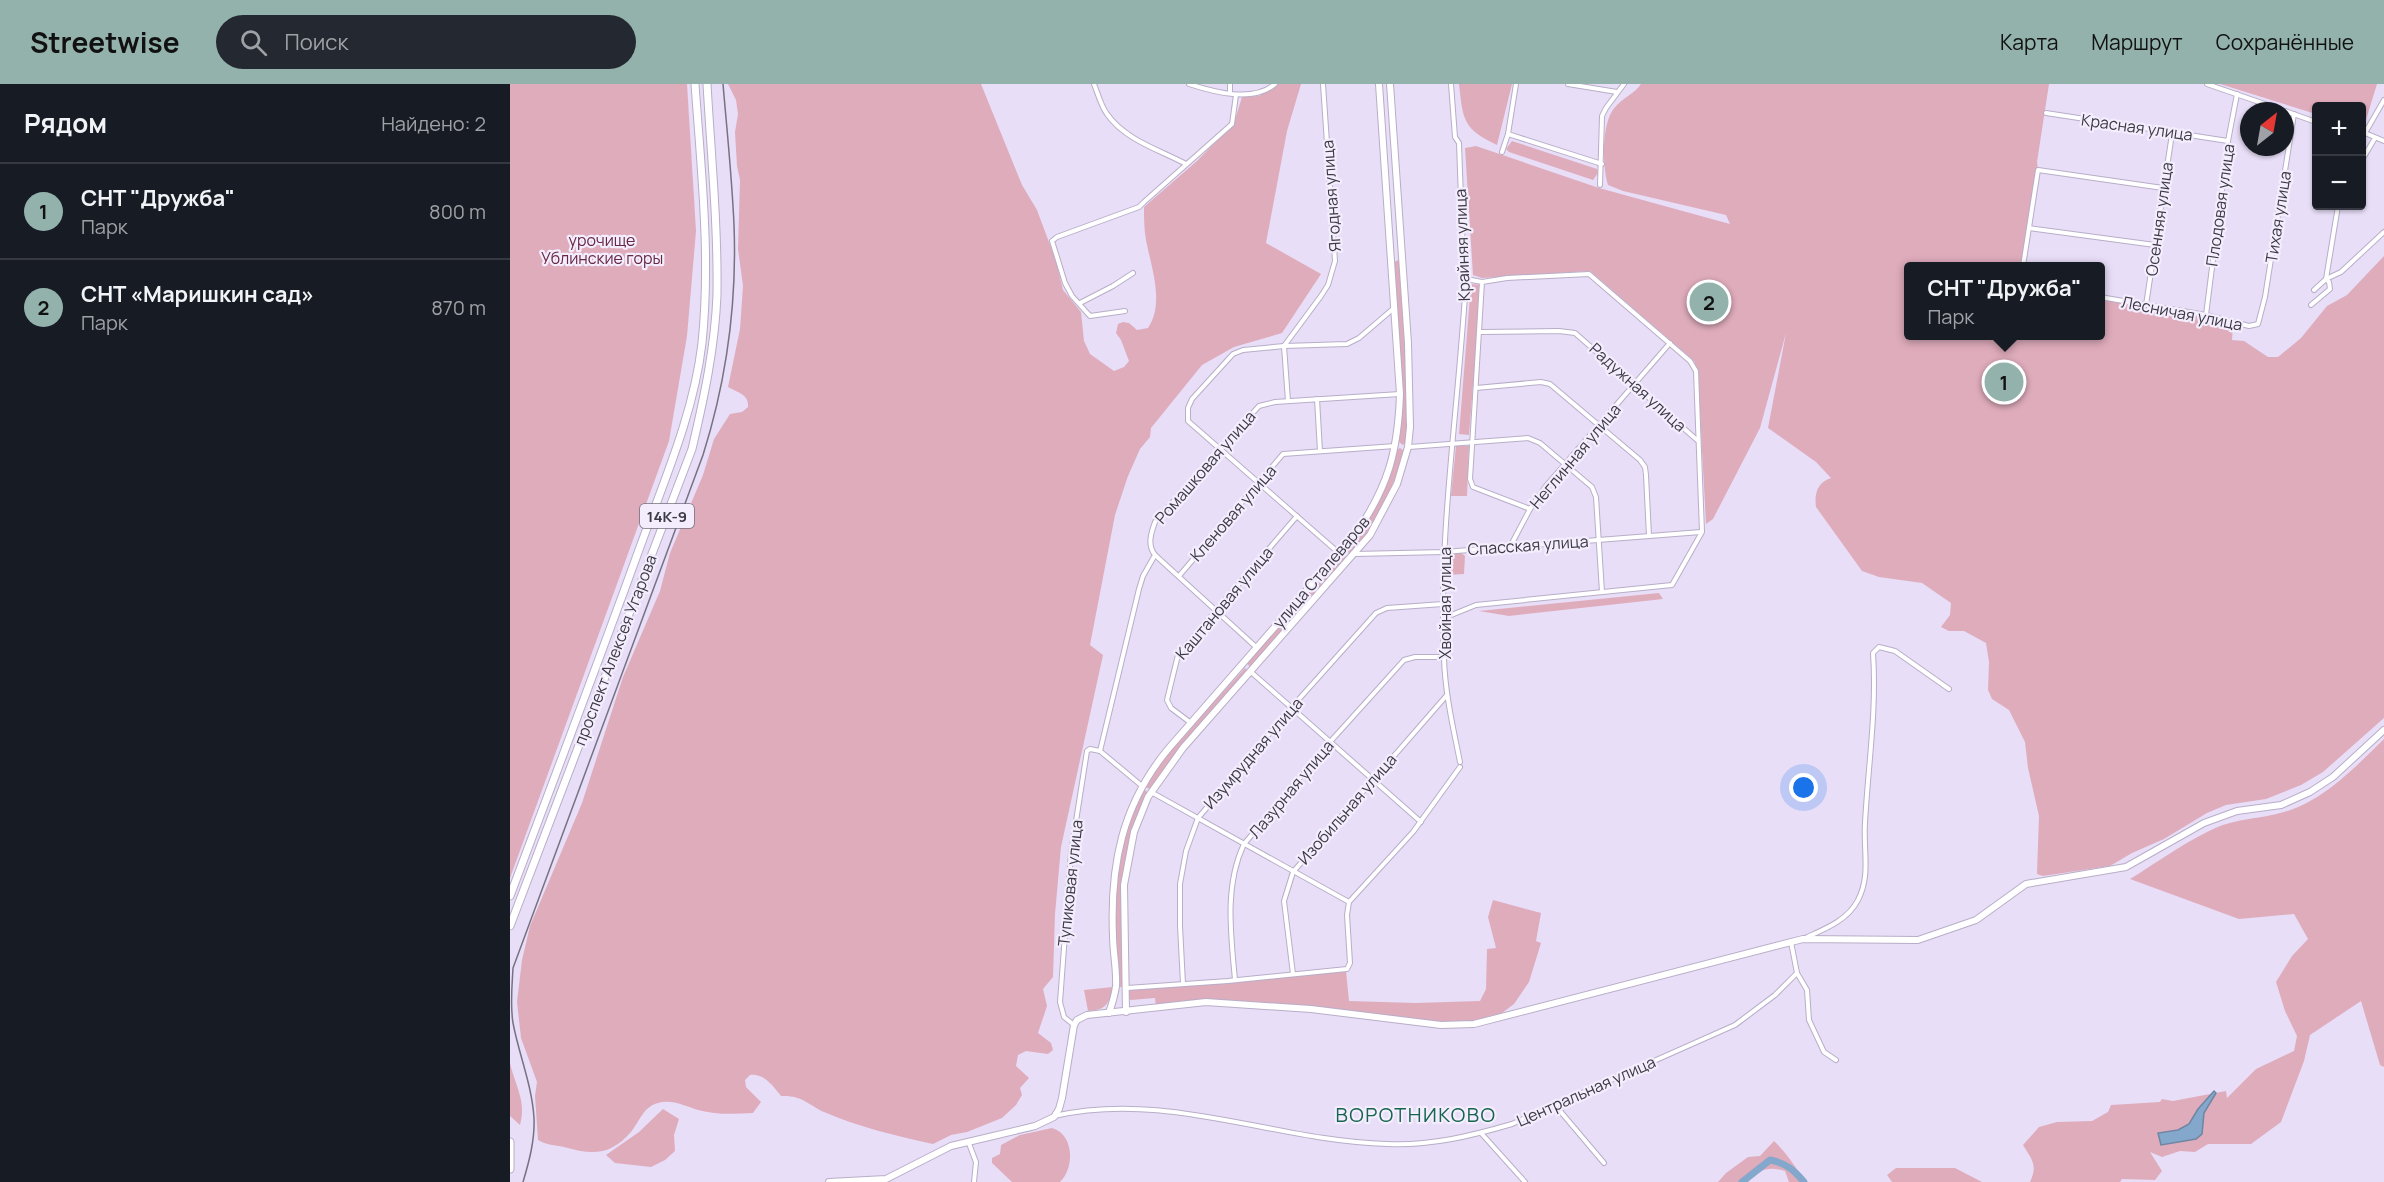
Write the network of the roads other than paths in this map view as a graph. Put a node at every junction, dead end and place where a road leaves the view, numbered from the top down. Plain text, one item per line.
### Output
1 (695, 84) edge
2 (707, 84) edge
3 (1094, 84) edge
4 (1189, 84) edge
5 (1230, 84) edge
6 (1275, 84) edge
7 (1323, 84) edge
8 (1379, 84) edge
9 (1390, 84) edge
10 (1451, 84) edge
11 (1516, 84) edge
12 (1568, 84) edge
13 (1624, 84) edge
14 (2207, 84) edge
15 (1230, 92) junction
16 (1617, 92) junction
17 (2237, 94) junction
18 (1236, 95) junction
19 (2384, 100) edge
20 (2260, 102) edge
21 (2046, 113) dead end
22 (2294, 114) edge
23 (2312, 121) edge
24 (2366, 129) edge
25 (2172, 133) junction
26 (1508, 134) junction
27 (2366, 135) edge
28 (2375, 138) junction
29 (2228, 141) junction
30 (2384, 141) edge
31 (1502, 152) dead end
32 (2287, 156) edge
33 (2364, 156) edge
34 (1186, 164) junction
35 (1602, 164) junction
36 (1600, 185) dead end
37 (1397, 186) junction
38 (1386, 187) junction
39 (2163, 188) junction
40 (2336, 210) edge
41 (2029, 228) junction
42 (2384, 232) edge
43 (2155, 245) junction
44 (1402, 258) junction
45 (1391, 259) junction
46 (2024, 262) edge
47 (1133, 273) dead end
48 (1466, 279) junction
49 (2326, 279) junction
50 (1482, 282) junction
51 (2314, 290) dead end
52 (2105, 298) edge
53 (1080, 303) junction
54 (2146, 305) junction
55 (2311, 305) dead end
56 (1394, 308) junction
57 (1125, 311) dead end
58 (2206, 315) junction
59 (2260, 320) joint
60 (1480, 332) junction
61 (1670, 343) junction
62 (1284, 346) junction
63 (1635, 385) junction
64 (1476, 388) junction
65 (1400, 394) junction
66 (1317, 399) junction
67 (1288, 401) junction
68 (1599, 426) junction
69 (1472, 440) junction
70 (1697, 440) junction
71 (1454, 442) junction
72 (1396, 446) junction
73 (1408, 447) junction
74 (1221, 449) junction
75 (1320, 451) junction
76 (1565, 465) junction
77 (1260, 483) junction
78 (1530, 509) junction
79 (1297, 516) junction
80 (1702, 532) junction
81 (1648, 536) junction
82 (1599, 540) junction
83 (1510, 545) junction
84 (1444, 552) junction
85 (1341, 553) junction
86 (1155, 555) junction
87 (1352, 556) junction
88 (1179, 576) junction
89 (1602, 592) junction
90 (1443, 604) junction
91 (1216, 611) junction
92 (1444, 621) junction
93 (1257, 648) junction
94 (1443, 657) junction
95 (1243, 665) junction
96 (1251, 672) junction
97 (1949, 689) dead end
98 (1447, 694) junction
99 (1290, 708) junction
100 (1191, 723) junction
101 (2384, 730) edge
102 (1330, 742) junction
103 (1100, 752) junction
104 (1372, 779) junction
105 (1142, 786) junction
106 (1151, 792) junction
107 (1197, 818) junction
108 (1421, 822) junction
109 (1244, 844) junction
110 (1293, 872) junction
111 (510, 896) edge
112 (1349, 902) junction
113 (510, 926) edge
114 (1803, 939) junction
115 (1791, 942) junction
116 (1797, 973) junction
117 (1293, 974) junction
118 (1235, 980) junction
119 (1183, 984) junction
120 (1116, 988) junction
121 (1127, 988) junction
122 (1112, 1002) junction
123 (1127, 1002) junction
124 (1126, 1012) junction
125 (1109, 1013) junction
126 (1074, 1025) junction
127 (1836, 1060) dead end
128 (1555, 1105) junction
129 (1053, 1117) junction
130 (1481, 1133) junction
131 (968, 1141) junction
132 (510, 1142) edge
133 (1604, 1163) dead end
134 (510, 1170) edge
135 (829, 1182) edge
136 (974, 1182) edge
137 (1525, 1182) edge

1 - 111 main road, проспект Алексея Угарова
2 - 113 main road, проспект Алексея Угарова / 14К-9
3 - 34 street
4 - 15 street
5 - 15 street
6 - 18 street
7 - 62 street, Ягодная улица
8 - 38 main road, улица Сталеваров
9 - 37 main road, улица Сталеваров
10 - 48 street, Крайняя улица
11 - 26 street
12 - 16 street
13 - 16 street
14 - 17 street
15 - 18 street
16 - 35 street
17 - 20 street
17 - 29 street, Плодовая улица
18 - 34 street
19 - 24 street
21 - 25 street, Красная улица
22 - 23 street
25 - 29 street, Красная улица
25 - 39 street, Осенняя улица
26 - 31 street
26 - 35 street
27 - 28 street
28 - 30 street
28 - 33 street
29 - 58 street, Плодовая улица
32 - 59 street, Тихая улица
34 - 53 street
35 - 36 street
37 - 38 main road
37 - 44 main road, улица Сталеваров
38 - 45 main road, улица Сталеваров
39 - 41 street
39 - 43 street, Осенняя улица
40 - 49 street
41 - 43 street
41 - 46 street
42 - 49 street
43 - 54 street, Осенняя улица
44 - 45 main road
44 - 73 main road, улица Сталеваров
45 - 56 main road, улица Сталеваров
47 - 53 street
48 - 50 street
48 - 71 street, Крайняя улица
49 - 51 street
49 - 55 street
50 - 60 street
50 - 61 street
52 - 54 street, Лесничая улица
53 - 57 street
54 - 58 street, Лесничая улица
56 - 62 street
56 - 65 main road, улица Сталеваров
58 - 59 street, Лесничая улица
60 - 63 street, Радужная улица
60 - 64 street
61 - 63 street, Неглинная улица
61 - 70 street
62 - 67 street
62 - 74 street
63 - 68 street, Неглинная улица
63 - 70 street, Радужная улица
64 - 68 street
64 - 69 street
65 - 66 street, Ромашковая улица
65 - 72 main road, улица Сталеваров
66 - 67 street, Ромашковая улица
66 - 75 street
67 - 74 street, Ромашковая улица
68 - 76 street, Неглинная улица
68 - 81 street
69 - 71 street
69 - 76 street
69 - 78 street
70 - 80 street, Радужная улица
71 - 73 street
71 - 84 street, Хвойная улица
72 - 73 main road
72 - 75 street, Кленовая улица
72 - 85 main road, улица Сталеваров
73 - 87 main road, улица Сталеваров
74 - 77 street
74 - 86 street, Ромашковая улица
75 - 77 street, Кленовая улица
76 - 78 street, Неглинная улица
76 - 82 street
77 - 79 street
77 - 88 street, Кленовая улица
78 - 83 street, Неглинная улица
79 - 85 street
79 - 91 street, Каштановая улица
80 - 81 street, Спасская улица
80 - 89 street
81 - 82 street, Спасская улица
82 - 83 street, Спасская улица
82 - 89 street
83 - 84 street, Спасская улица
84 - 87 street, Спасская улица
84 - 90 street, Хвойная улица
85 - 87 main road
85 - 93 main road, улица Сталеваров
86 - 88 street
86 - 103 street, Ромашковая улица
87 - 96 main road, улица Сталеваров
88 - 91 street
89 - 92 street
90 - 92 street, Хвойная улица
90 - 99 street, Изумрудная улица
91 - 93 street
91 - 100 street, Каштановая улица
92 - 94 street, Хвойная улица
93 - 95 main road, улица Сталеваров
94 - 98 street, Хвойная улица
94 - 102 street, Лазурная улица
95 - 96 main road
95 - 100 main road, улица Сталеваров
96 - 99 street
96 - 106 main road, улица Сталеваров
97 - 114 street
98 - 104 street, Изобильная улица
98 - 108 street, Хвойная улица
99 - 102 street
99 - 107 street, Изумрудная улица
100 - 105 main road, улица Сталеваров
101 - 114 main road
102 - 104 street
102 - 109 street, Лазурная улица
103 - 105 street
103 - 126 street, Тупиковая улица
104 - 108 street
104 - 110 street, Изобильная улица
105 - 106 main road
105 - 120 main road, улица Сталеваров
106 - 107 street
106 - 121 main road, улица Сталеваров
107 - 109 street
107 - 119 street, Изумрудная улица
108 - 112 street, Хвойная улица
109 - 110 street
109 - 118 street, Лазурная улица
110 - 112 street
110 - 117 street, Изобильная улица
112 - 117 street
114 - 115 main road
115 - 116 street
115 - 124 main road
116 - 127 street
116 - 128 street, Центральная улица
117 - 118 street
118 - 119 street
119 - 121 street
120 - 121 main road
120 - 122 main road, улица Сталеваров
121 - 123 main road, улица Сталеваров
122 - 123 main road
122 - 125 main road, улица Сталеваров
123 - 124 main road, улица Сталеваров
124 - 125 main road
125 - 126 main road
126 - 129 main road
128 - 130 street, Центральная улица
128 - 133 street
129 - 130 street, Центральная улица
129 - 131 main road
130 - 137 street
131 - 135 main road
131 - 136 street
132 - 134 main road

